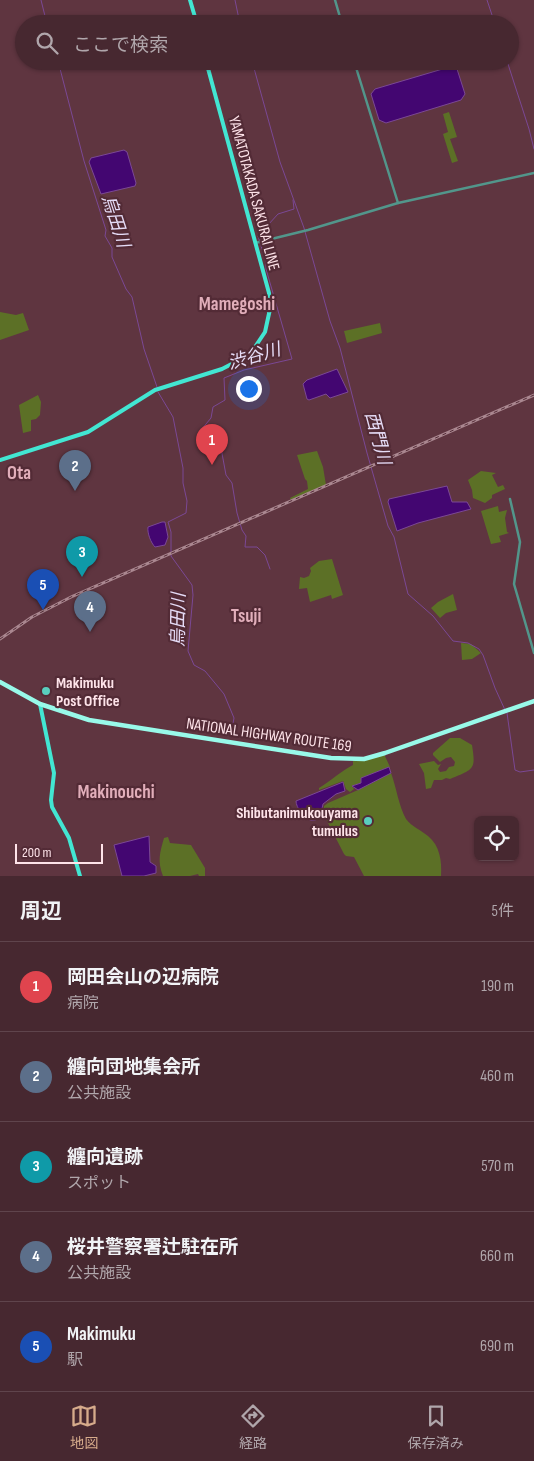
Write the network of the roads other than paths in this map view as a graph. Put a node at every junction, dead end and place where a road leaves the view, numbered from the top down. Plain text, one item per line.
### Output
1 (190, 0) edge
2 (335, 0) edge
3 (194, 15) edge
4 (339, 15) edge
5 (209, 70) edge
6 (357, 70) edge
7 (534, 173) edge
8 (398, 203) junction
9 (258, 242) junction
10 (0, 460) edge
11 (510, 499) dead end
12 (534, 653) edge
13 (0, 682) edge
14 (534, 701) edge
15 (40, 704) junction
16 (80, 876) edge

1 - 3 main road
2 - 4 street
5 - 9 main road, YAMATOTAKADA SAKURAI LINE
6 - 8 street
7 - 8 street
8 - 9 street
9 - 10 main road, YAMATOTAKADA SAKURAI LINE
11 - 12 street
13 - 15 highway, NATIONAL HIGHWAY ROUTE 169
14 - 15 highway, NATIONAL HIGHWAY ROUTE 169
15 - 16 main road

